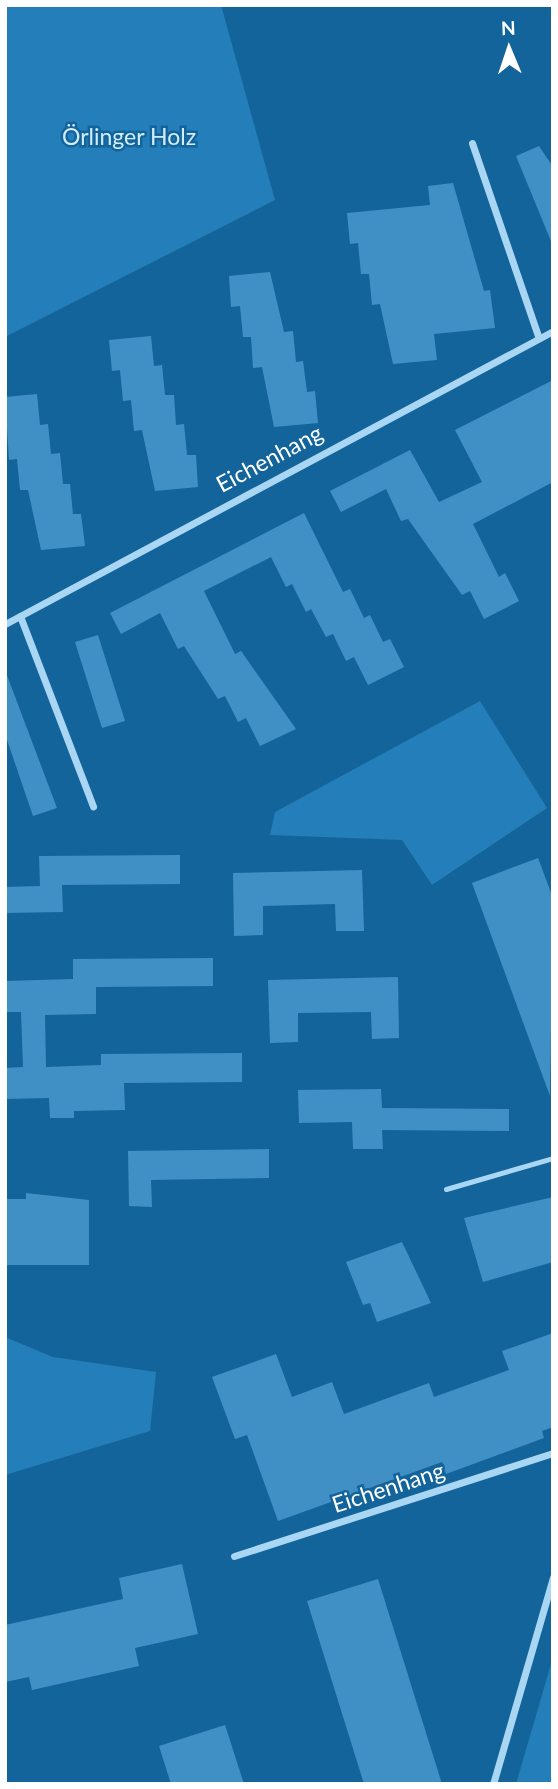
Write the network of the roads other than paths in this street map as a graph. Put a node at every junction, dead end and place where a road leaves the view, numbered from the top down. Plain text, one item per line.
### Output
1 (472, 143) dead end
2 (553, 331) edge
3 (538, 336) junction
4 (20, 616) junction
5 (5, 624) edge
6 (93, 806) dead end
7 (553, 1158) edge
8 (446, 1189) dead end
9 (553, 1453) edge
10 (234, 1556) dead end
11 (553, 1577) edge
12 (493, 1784) edge

1 - 3 street
2 - 3 street, Eichenhang
3 - 4 street, Eichenhang
4 - 5 street, Eichenhang
4 - 6 street
7 - 8 lane
9 - 10 street, Eichenhang
11 - 12 street

